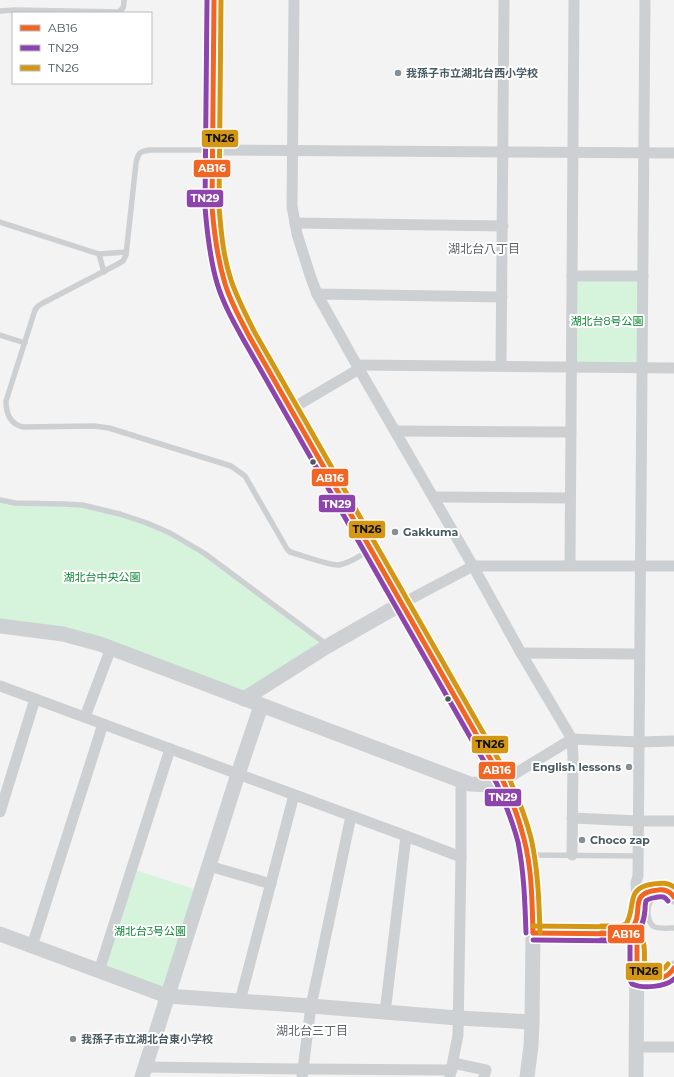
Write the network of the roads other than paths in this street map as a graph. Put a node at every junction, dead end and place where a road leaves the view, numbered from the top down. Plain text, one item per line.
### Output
1 (124, 0) edge
2 (214, 0) edge
3 (294, 0) edge
4 (504, 0) edge
5 (574, 0) edge
6 (645, 0) edge
7 (0, 12) edge
8 (213, 150) junction
9 (293, 150) junction
10 (504, 152) junction
11 (573, 152) junction
12 (644, 153) junction
13 (674, 153) edge
14 (0, 222) edge
15 (295, 223) junction
16 (503, 226) junction
17 (126, 252) junction
18 (99, 254) junction
19 (104, 272) junction
20 (572, 276) junction
21 (643, 276) junction
22 (318, 294) junction
23 (502, 297) junction
24 (0, 335) edge
25 (25, 343) junction
26 (502, 366) junction
27 (571, 366) junction
28 (358, 367) junction
29 (642, 367) junction
30 (674, 368) edge
31 (291, 409) junction
32 (395, 431) junction
33 (570, 432) junction
34 (433, 497) junction
35 (570, 498) junction
36 (0, 500) edge
37 (371, 549) junction
38 (473, 566) junction
39 (570, 566) junction
40 (640, 566) junction
41 (674, 566) edge
42 (401, 604) junction
43 (0, 626) edge
44 (328, 646) junction
45 (112, 648) junction
46 (521, 652) junction
47 (639, 654) junction
48 (0, 686) edge
49 (35, 699) junction
50 (244, 699) junction
51 (261, 706) junction
52 (85, 717) junction
53 (103, 724) junction
54 (572, 739) junction
55 (674, 741) edge
56 (639, 742) junction
57 (170, 749) junction
58 (238, 774) junction
59 (460, 781) junction
60 (503, 781) junction
61 (294, 795) junction
62 (0, 812) edge
63 (351, 816) junction
64 (572, 818) junction
65 (638, 820) junction
66 (674, 820) edge
67 (406, 836) junction
68 (527, 855) junction
69 (572, 855) junction
70 (638, 856) junction
71 (461, 857) junction
72 (209, 866) junction
73 (638, 876) junction
74 (271, 884) junction
75 (649, 890) junction
76 (674, 897) edge
77 (637, 905) junction
78 (674, 928) edge
79 (533, 933) junction
80 (623, 933) junction
81 (0, 934) edge
82 (32, 946) junction
83 (674, 968) edge
84 (99, 971) junction
85 (637, 979) junction
86 (167, 996) junction
87 (240, 1001) junction
88 (311, 1006) junction
89 (385, 1012) junction
90 (458, 1018) junction
91 (532, 1022) junction
92 (674, 1047) edge
93 (636, 1048) junction
94 (452, 1070) edge
95 (143, 1072) edge
96 (303, 1073) edge
97 (484, 1077) edge
98 (527, 1077) edge
99 (636, 1077) edge

1 - 7 lane
2 - 8 street
3 - 9 street
4 - 10 street
5 - 11 street
6 - 12 street
8 - 9 street
8 - 17 lane
8 - 31 street
9 - 10 street
9 - 15 street
10 - 11 street
10 - 16 street
11 - 12 street
11 - 20 street
12 - 13 street
12 - 21 street
14 - 18 lane
15 - 16 street
15 - 22 street
16 - 23 street
17 - 18 lane
17 - 19 lane
18 - 19 lane
19 - 25 lane
20 - 21 street
20 - 27 street
21 - 29 street
22 - 23 street
22 - 28 street
23 - 26 street
24 - 25 lane
25 - 37 lane
26 - 27 street
26 - 28 street
27 - 29 street
27 - 33 street
28 - 31 street
28 - 32 street
29 - 30 street
29 - 40 street
31 - 37 street
32 - 33 street
32 - 34 street
33 - 35 street
34 - 35 street
34 - 38 street
35 - 39 street
36 - 44 lane
37 - 42 street
38 - 39 street
38 - 42 street
38 - 46 street
39 - 40 street
40 - 41 street
40 - 47 street
42 - 44 street
42 - 60 street
43 - 45 street
44 - 50 street
45 - 50 street
45 - 52 street
46 - 47 street
46 - 54 street
47 - 56 street
48 - 49 street
49 - 52 street
49 - 62 street
50 - 51 street
51 - 58 street
51 - 59 street
52 - 53 street
53 - 57 street
53 - 82 street
54 - 56 street
54 - 60 street
54 - 64 street
55 - 56 street
56 - 65 street
57 - 58 street
57 - 84 street
58 - 61 street
58 - 72 street
59 - 60 street
59 - 71 street
60 - 68 street
61 - 63 street
61 - 74 street
63 - 67 street
63 - 88 street
64 - 65 street
64 - 69 street
65 - 66 street
65 - 70 street
67 - 71 street
67 - 89 street
68 - 69 lane
68 - 79 street
69 - 70 lane
70 - 73 street
71 - 90 street
72 - 74 street
72 - 86 street
73 - 75 street
73 - 77 street
74 - 87 street
75 - 76 street
75 - 77 street
76 - 78 lane
77 - 80 street
79 - 80 street
79 - 91 street
80 - 85 street
81 - 82 street
82 - 84 street
83 - 85 street
84 - 86 street
85 - 93 street
86 - 87 street
86 - 95 street
87 - 88 street
88 - 89 street
88 - 96 street
89 - 90 street
90 - 91 street
90 - 94 street
91 - 98 street
92 - 93 street
93 - 99 street
94 - 96 street
94 - 97 street
95 - 96 street

